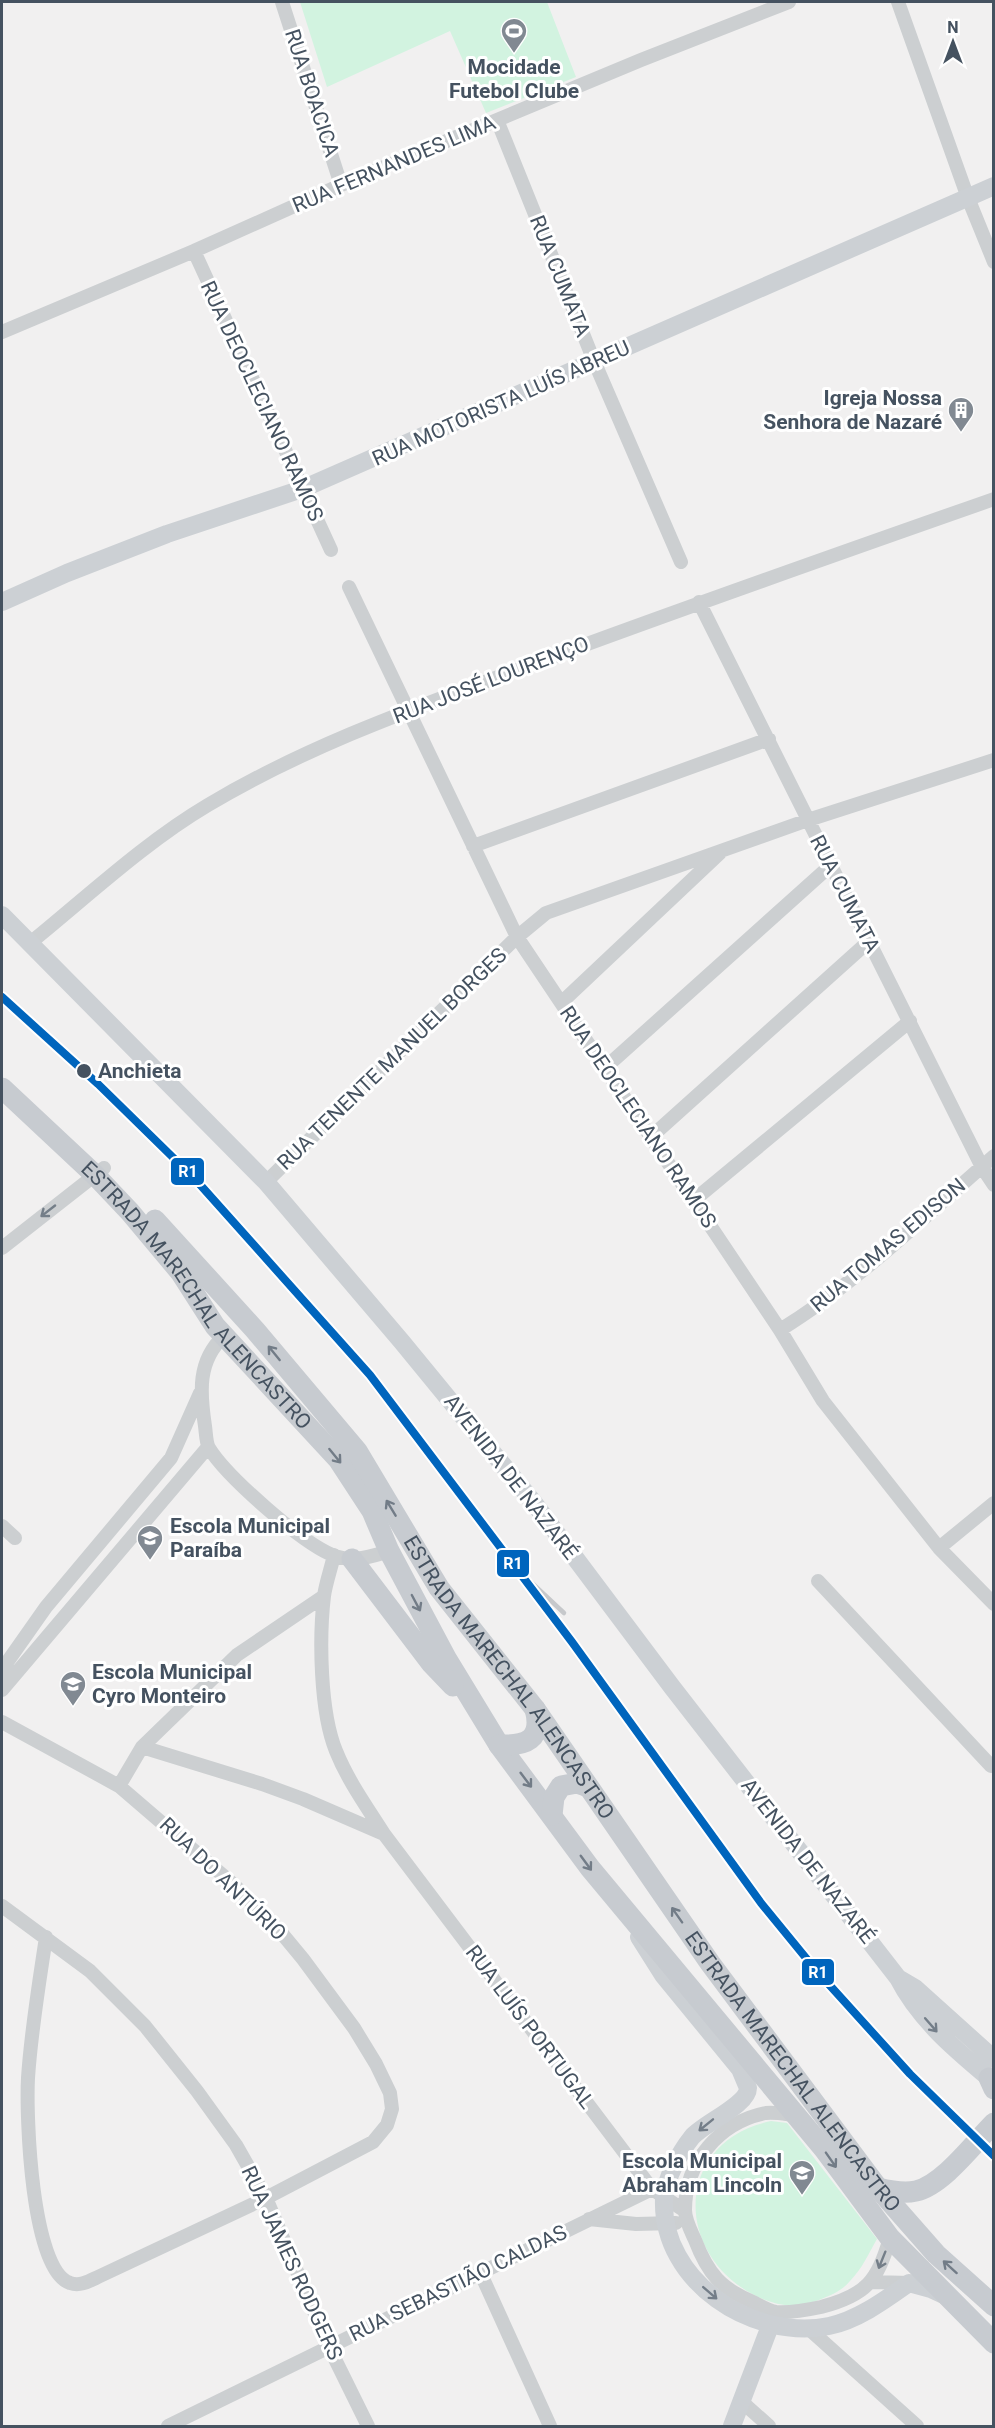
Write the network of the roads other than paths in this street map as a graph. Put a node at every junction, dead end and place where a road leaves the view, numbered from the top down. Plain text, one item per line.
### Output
1 (282, 2) edge
2 (789, 2) edge
3 (898, 2) edge
4 (497, 120) junction
5 (341, 185) junction
6 (993, 186) edge
7 (968, 198) junction
8 (194, 251) junction
9 (993, 262) edge
10 (2, 332) edge
11 (594, 361) junction
12 (302, 489) junction
13 (993, 499) edge
14 (331, 550) dead end
15 (681, 562) dead end
16 (349, 587) dead end
17 (2, 602) edge
18 (699, 602) junction
19 (407, 711) junction
20 (769, 739) junction
21 (993, 760) edge
22 (808, 820) junction
23 (473, 846) junction
24 (723, 849) junction
25 (830, 866) junction
26 (2, 915) edge
27 (517, 937) junction
28 (868, 942) junction
29 (30, 943) junction
30 (562, 1002) junction
31 (910, 1021) junction
32 (606, 1067) junction
33 (2, 1071) edge
34 (2, 1088) edge
35 (652, 1136) junction
36 (993, 1156) edge
37 (982, 1167) junction
38 (99, 1172) junction
39 (266, 1182) junction
40 (993, 1185) edge
41 (693, 1201) junction
42 (2, 1248) edge
43 (255, 1330) junction
44 (780, 1330) junction
45 (224, 1336) junction
46 (200, 1393) junction
47 (208, 1446) junction
48 (993, 1503) edge
49 (2, 1526) edge
50 (15, 1538) dead end
51 (939, 1548) junction
52 (389, 1551) junction
53 (343, 1557) junction
54 (818, 1581) dead end
55 (324, 1596) junction
56 (993, 1604) edge
57 (27, 1634) junction
58 (41, 1645) junction
59 (2, 1679) edge
60 (2, 1690) edge
61 (475, 1709) junction
62 (535, 1709) junction
63 (2, 1722) edge
64 (499, 1745) junction
65 (142, 1748) junction
66 (993, 1765) edge
67 (119, 1786) junction
68 (588, 1787) junction
69 (552, 1815) junction
70 (384, 1834) junction
71 (2, 1906) edge
72 (623, 1909) junction
73 (46, 1937) junction
74 (992, 2077) edge
75 (793, 2115) junction
76 (993, 2123) edge
77 (878, 2188) junction
78 (658, 2194) junction
79 (266, 2198) junction
80 (686, 2216) junction
81 (589, 2219) junction
82 (668, 2223) junction
83 (890, 2238) junction
84 (480, 2272) junction
85 (872, 2282) junction
86 (909, 2283) junction
87 (946, 2296) junction
88 (993, 2306) edge
89 (772, 2319) junction
90 (809, 2329) junction
91 (993, 2343) edge
92 (329, 2347) junction
93 (741, 2401) junction
94 (168, 2427) edge
95 (368, 2427) edge
96 (550, 2427) edge
97 (732, 2427) edge
98 (769, 2427) edge
99 (917, 2427) edge

1 - 5 street, RUA BOACICA
2 - 4 street, RUA FERNANDES LIMA
3 - 7 street
4 - 5 street, RUA FERNANDES LIMA
4 - 11 street, RUA CUMATA
5 - 8 street, RUA FERNANDES LIMA
6 - 7 main road, RUA MOTORISTA LUÍS ABREU
7 - 9 street
7 - 11 main road, RUA MOTORISTA LUÍS ABREU
8 - 10 street, RUA FERNANDES LIMA
8 - 12 street, RUA DEOCLECIANO RAMOS
11 - 12 main road, RUA MOTORISTA LUÍS ABREU
11 - 15 street, RUA CUMATA
12 - 14 street, RUA DEOCLECIANO RAMOS
12 - 17 main road, RUA MOTORISTA LUÍS ABREU
13 - 18 street, RUA JOSÉ LOURENÇO
16 - 19 street, RUA DEOCLECIANO RAMOS
18 - 19 street, RUA JOSÉ LOURENÇO
18 - 20 street, RUA CUMATA
19 - 23 street, RUA DEOCLECIANO RAMOS
19 - 29 street, RUA JOSÉ LOURENÇO
20 - 22 street, RUA CUMATA
20 - 23 street
21 - 22 street, RUA TENENTE MANUEL BORGES
22 - 24 street, RUA TENENTE MANUEL BORGES
22 - 25 street, RUA CUMATA
23 - 27 street, RUA DEOCLECIANO RAMOS
24 - 27 street, RUA TENENTE MANUEL BORGES
24 - 30 street
25 - 28 street, RUA CUMATA
25 - 32 street
26 - 29 main road, AVENIDA DE NAZARÉ
27 - 30 street, RUA DEOCLECIANO RAMOS
27 - 39 street, RUA TENENTE MANUEL BORGES
28 - 31 street, RUA CUMATA
28 - 35 street
29 - 39 main road, AVENIDA DE NAZARÉ
30 - 32 street, RUA DEOCLECIANO RAMOS
31 - 37 street, RUA CUMATA
31 - 41 street
32 - 35 street, RUA DEOCLECIANO RAMOS
33 - 38 main road, ESTRADA MARECHAL ALENCASTRO
34 - 38 main road, ESTRADA MARECHAL ALENCASTRO
35 - 41 street, RUA DEOCLECIANO RAMOS
36 - 37 street, RUA TOMAS EDISON
37 - 40 street, RUA CUMATA
37 - 44 street, RUA TOMAS EDISON
38 -> 42 street
38 - 43 main road, ESTRADA MARECHAL ALENCASTRO
38 - 45 main road, ESTRADA MARECHAL ALENCASTRO
39 - 74 main road, AVENIDA DE NAZARÉ
41 - 44 street, RUA DEOCLECIANO RAMOS
43 - 45 main road
62 -> 43 main road, ESTRADA MARECHAL ALENCASTRO
44 - 51 street, RUA DEOCLECIANO RAMOS
45 - 46 street
45 -> 52 main road, ESTRADA MARECHAL ALENCASTRO
46 - 47 street
46 - 57 street
47 - 53 street
47 - 58 street
48 - 51 street
49 - 50 street
51 - 56 street, RUA DEOCLECIANO RAMOS
52 - 53 street
52 -> 61 main road, ESTRADA MARECHAL ALENCASTRO
53 - 55 street, RUA LUÍS PORTUGAL
53 - 61 main road
54 - 66 street
55 - 65 street
55 - 70 street, RUA LUÍS PORTUGAL
57 - 58 street
57 - 59 street
58 - 60 street
61 - 64 main road, ESTRADA MARECHAL ALENCASTRO
62 - 64 main road
62 - 68 main road, ESTRADA MARECHAL ALENCASTRO
63 - 67 street, RUA DO ANTÚRIO
64 -> 69 main road, ESTRADA MARECHAL ALENCASTRO
65 - 67 street
65 - 70 street
67 - 79 street, RUA DO ANTÚRIO
68 - 69 main road
77 -> 68 main road, ESTRADA MARECHAL ALENCASTRO
69 -> 72 main road, ESTRADA MARECHAL ALENCASTRO
70 - 78 street, RUA LUÍS PORTUGAL
71 - 73 street, RUA JAMES RODGERS
72 - 75 main road, ESTRADA MARECHAL ALENCASTRO
72 -> 78 main road, ESTRADA MARECHAL ALENCASTRO
73 - 79 street, RUA JAMES RODGERS
73 - 79 street
75 - 80 street
75 -> 83 main road, ESTRADA MARECHAL ALENCASTRO
76 - 77 main road
88 -> 77 main road, ESTRADA MARECHAL ALENCASTRO
78 - 80 street, RUA LUÍS PORTUGAL
78 - 81 street, RUA SEBASTIÃO CALDAS
78 - 82 main road
79 - 92 street, RUA JAMES RODGERS
80 - 82 street
80 - 89 street
81 - 82 street
81 - 84 street, RUA SEBASTIÃO CALDAS
82 -> 89 main road
83 -> 85 street
83 - 87 main road, ESTRADA MARECHAL ALENCASTRO
84 - 92 street, RUA SEBASTIÃO CALDAS
84 - 96 street
85 - 86 street
85 - 89 street
86 - 87 main road
86 - 90 main road
87 - 91 main road, ESTRADA MARECHAL ALENCASTRO
89 - 90 main road
89 - 93 main road
90 - 99 street
92 - 94 street, RUA SEBASTIÃO CALDAS
92 - 95 street, RUA JAMES RODGERS
93 - 97 main road
93 - 98 street

